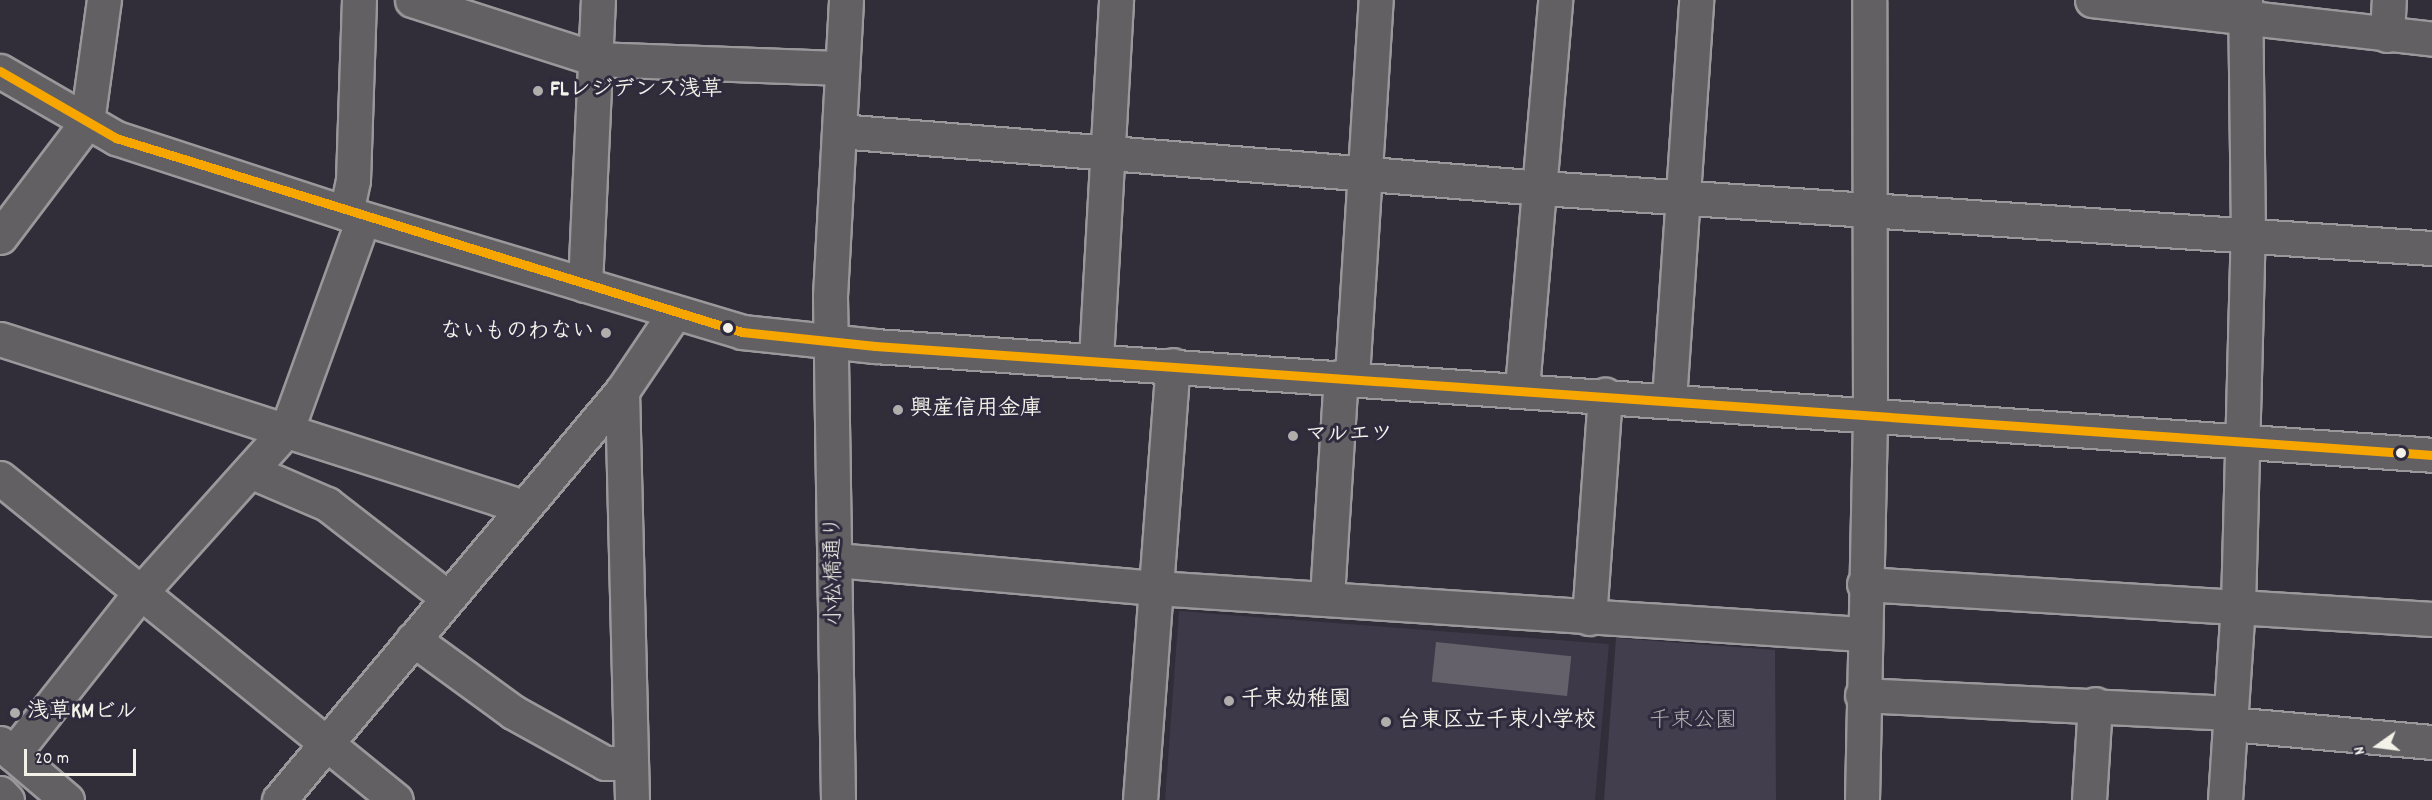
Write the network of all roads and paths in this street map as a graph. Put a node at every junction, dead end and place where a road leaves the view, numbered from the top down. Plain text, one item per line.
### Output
1 (104, 0) edge
2 (359, 0) edge
3 (412, 0) edge
4 (598, 0) edge
5 (846, 0) edge
6 (1116, 0) edge
7 (1376, 0) edge
8 (1555, 0) edge
9 (1695, 0) edge
10 (1869, 0) edge
11 (2389, 0) edge
12 (2102, 1) edge
13 (2245, 9) edge
14 (2387, 35) junction
15 (2432, 39) edge
16 (596, 59) junction
17 (842, 68) junction
18 (0, 71) edge
19 (87, 122) junction
20 (839, 131) junction
21 (1108, 154) junction
22 (1365, 174) junction
23 (1542, 188) junction
24 (1681, 197) junction
25 (1868, 208) junction
26 (354, 216) junction
27 (2248, 236) junction
28 (0, 237) edge
29 (2432, 248) edge
30 (585, 285) junction
31 (674, 314) junction
32 (0, 339) edge
33 (831, 343) junction
34 (1096, 359) junction
35 (1173, 365) junction
36 (1346, 376) junction
37 (1522, 388) junction
38 (622, 391) junction
39 (1605, 395) junction
40 (1669, 400) junction
41 (1870, 416) junction
42 (287, 429) junction
43 (2242, 443) junction
44 (2432, 455) edge
45 (250, 471) junction
46 (0, 478) edge
47 (524, 507) junction
48 (835, 560) junction
49 (1864, 584) junction
50 (1156, 588) junction
51 (141, 592) junction
52 (1327, 597) junction
53 (448, 598) junction
54 (2238, 606) junction
55 (1589, 618) junction
56 (2432, 619) edge
57 (1862, 634) junction
58 (413, 639) junction
59 (1862, 695) junction
60 (2095, 704) junction
61 (2231, 718) junction
62 (2432, 742) edge
63 (326, 743) junction
64 (7, 749) edge
65 (631, 763) junction
66 (0, 794) edge
67 (7, 800) edge
68 (67, 800) edge
69 (279, 800) edge
70 (396, 800) edge
71 (632, 800) edge
72 (838, 800) edge
73 (850, 800) edge
74 (1140, 800) edge
75 (1862, 800) edge
76 (2089, 800) edge
77 (2225, 800) edge

1 - 19 street
2 - 26 street
3 - 16 street
4 - 16 street
5 - 17 street, 小松橋通り
6 - 21 street
7 - 22 street
8 - 23 street
9 - 24 street
10 - 25 street
11 - 14 street
12 - 13 street
13 - 14 street
13 - 27 street
14 - 15 street
16 - 17 street
16 - 30 street
17 - 20 street, 小松橋通り
18 - 19 street
19 - 26 street
19 - 28 street
20 - 21 street
20 - 33 street, 小松橋通り
21 - 22 street
21 - 34 street
22 - 23 street
22 - 36 street
23 - 24 street
23 - 37 street
24 - 25 street
24 - 40 street
25 - 27 street
25 - 41 street
26 - 30 street
26 - 42 street
27 - 29 street
27 - 43 street
30 - 31 street
31 - 33 street
31 - 38 street
32 - 42 street
33 - 34 street
33 - 48 street, 小松橋通り
34 - 35 street
35 - 36 street
35 - 50 street
36 - 37 street
36 - 52 street
37 - 39 street
38 - 47 street
38 - 65 street
39 - 40 street
39 - 55 street
40 - 41 street
41 - 43 street
41 - 49 street
42 - 45 street
42 - 47 street
43 - 44 street
43 - 54 street
45 - 51 street
45 - 53 street
46 - 51 street
47 - 53 street
48 - 50 street
48 - 72 street, 小松橋通り
49 - 54 street
49 - 57 street
50 - 52 street
50 - 74 street
51 - 63 street
51 - 64 street
52 - 55 street
53 - 58 street
54 - 56 street
54 - 61 street
55 - 57 street
57 - 59 street
58 - 63 street
58 - 65 street
59 - 60 street
59 - 75 street
60 - 61 street
60 - 76 street
61 - 62 street
61 - 77 street
63 - 69 street
63 - 70 street
64 - 68 street
65 - 71 street
66 - 67 street
72 - 73 street

